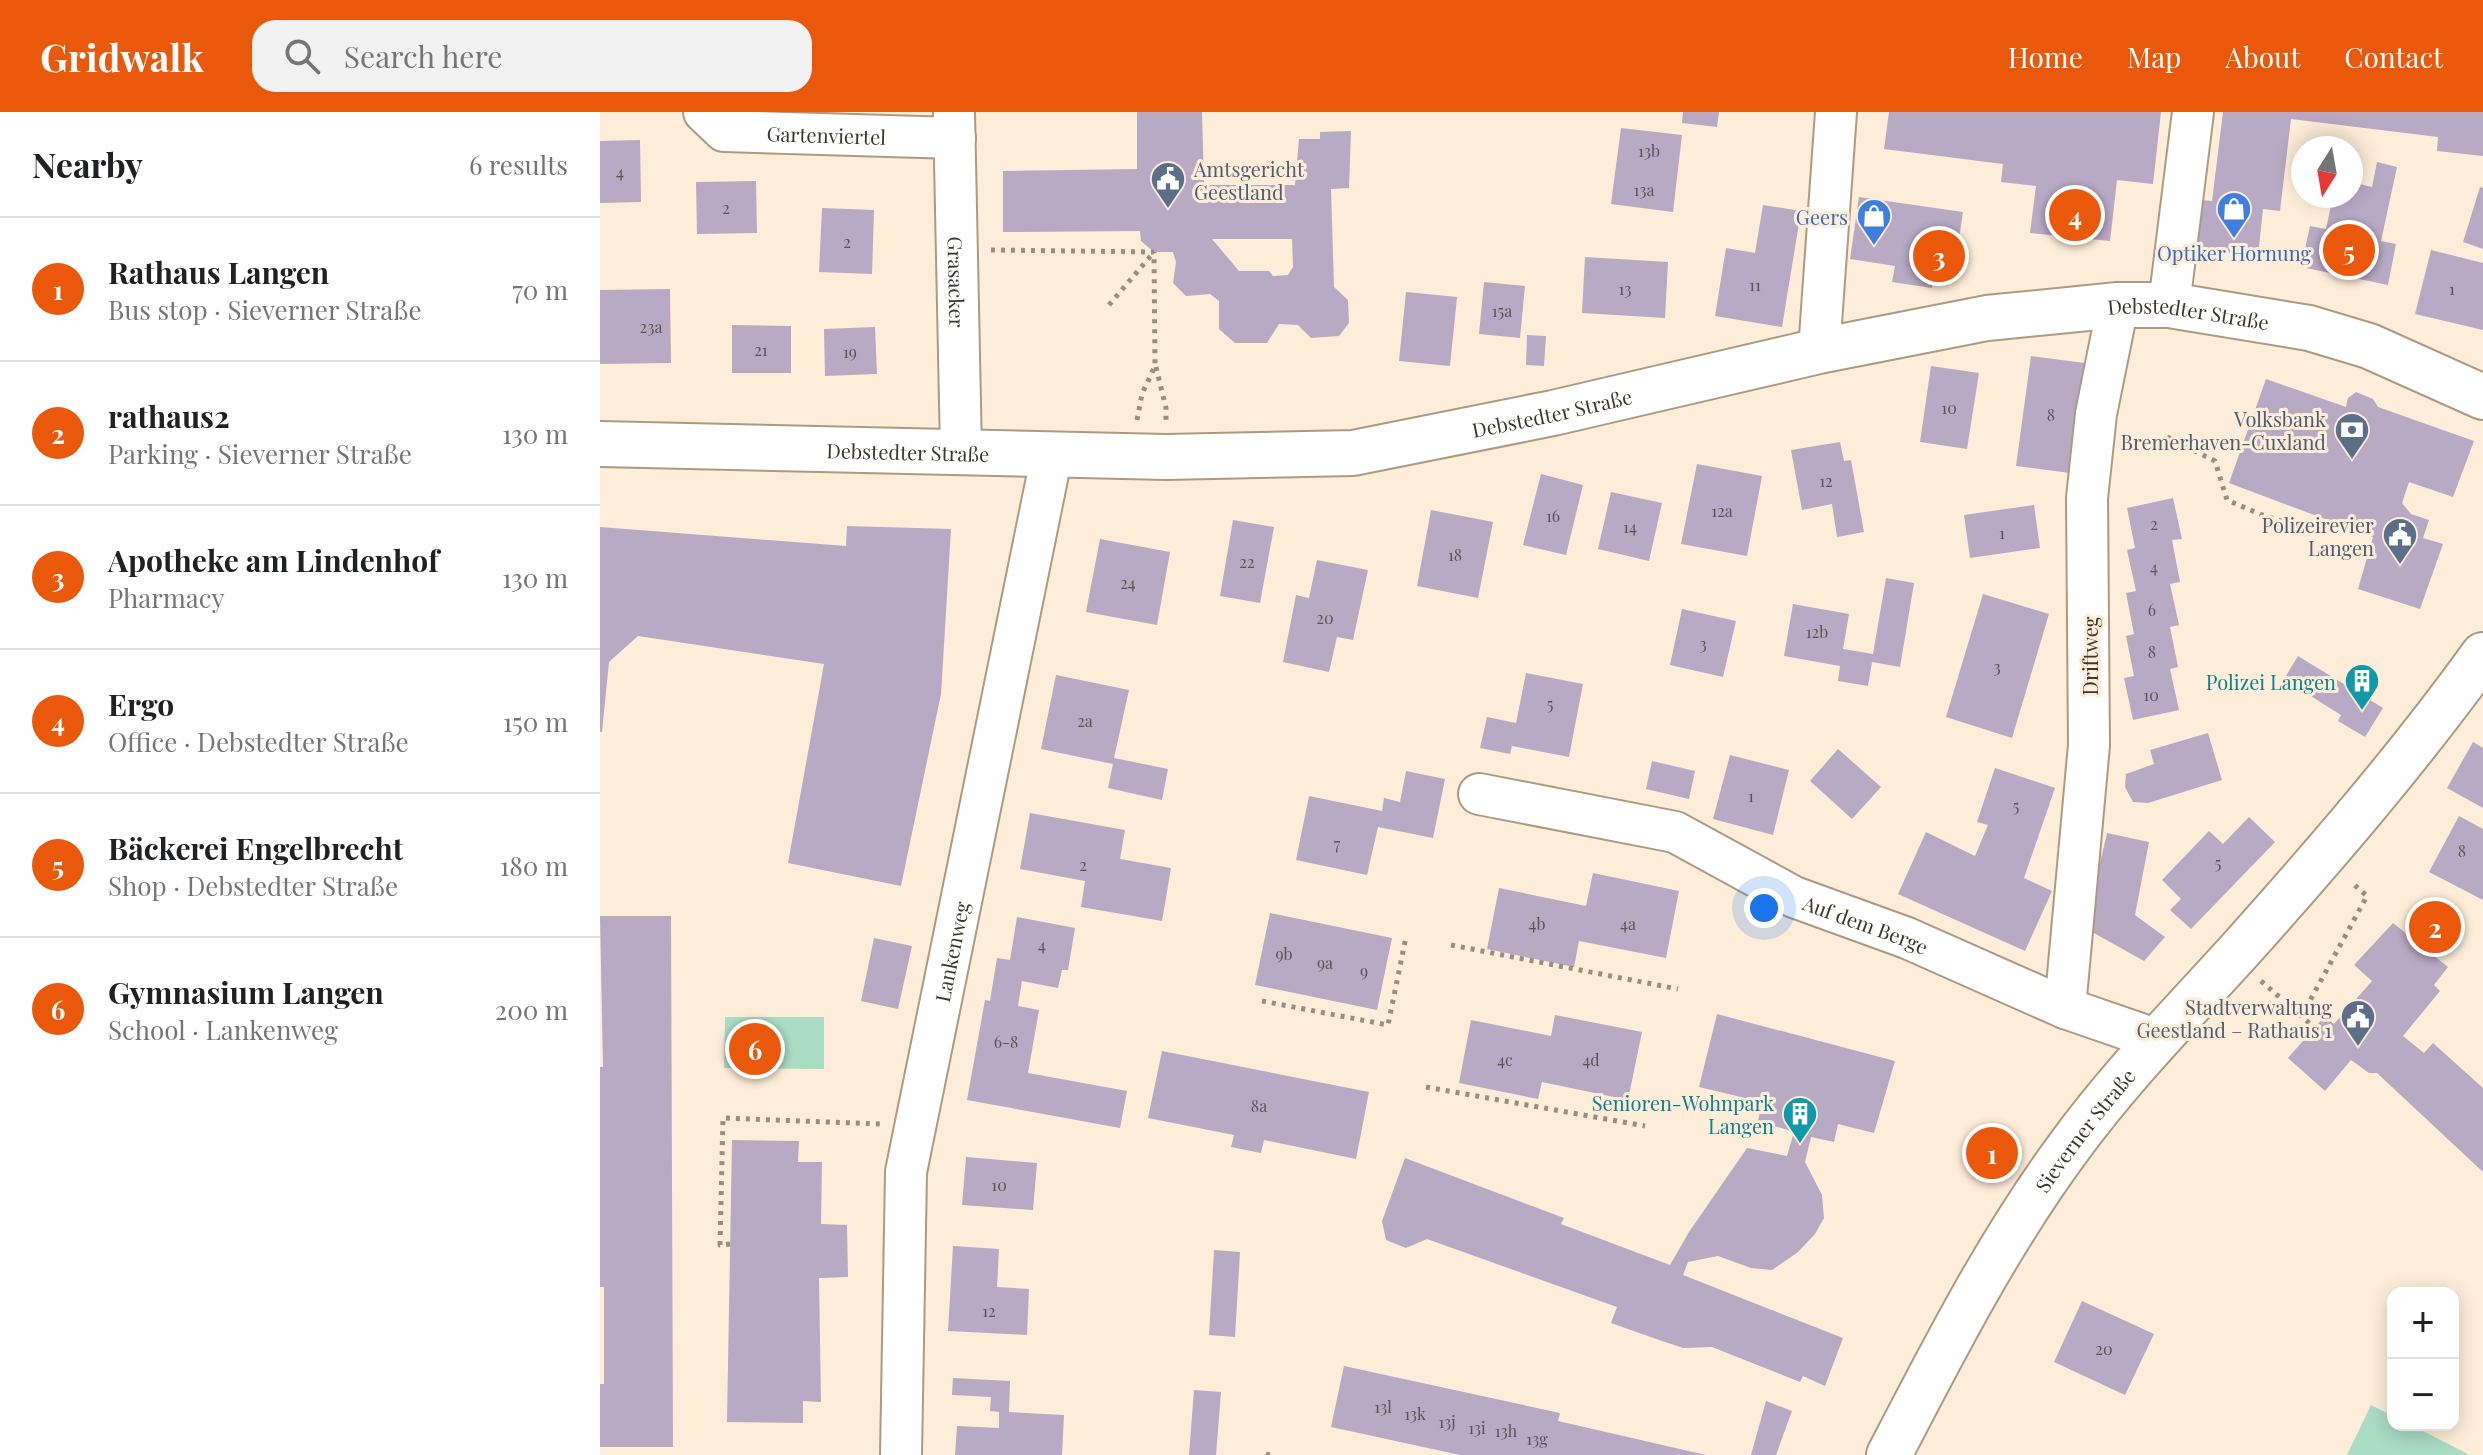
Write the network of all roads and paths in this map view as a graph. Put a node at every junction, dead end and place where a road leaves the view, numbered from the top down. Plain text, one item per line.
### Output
1 (704, 112) edge
2 (1836, 112) edge
3 (2193, 112) edge
4 (954, 125) edge
5 (957, 249) junction
6 (1154, 252) junction
7 (1109, 305) dead end
8 (2118, 305) junction
9 (2169, 305) junction
10 (1819, 351) junction
11 (1155, 366) junction
12 (2483, 397) edge
13 (2167, 437) dead end
14 (600, 444) edge
15 (961, 451) junction
16 (1052, 454) junction
17 (1150, 456) junction
18 (2317, 532) dead end
19 (2483, 655) edge
20 (1479, 794) dead end
21 (2349, 880) dead end
22 (1406, 937) dead end
23 (1451, 945) dead end
24 (2261, 981) dead end
25 (1678, 989) dead end
26 (1262, 1001) dead end
27 (2065, 1008) junction
28 (2301, 1017) junction
29 (2315, 1028) dead end
30 (2158, 1040) junction
31 (1426, 1087) dead end
32 (914, 1126) junction
33 (1645, 1126) dead end
34 (730, 1244) dead end
35 (901, 1455) edge
36 (1889, 1455) edge

1 - 4 street, Gartenviertel
2 - 10 street
3 - 9 street
4 - 5 street, Grasacker
5 - 6 path
5 - 15 street, Grasacker
6 - 7 path
6 - 11 path
8 - 9 main road, Debstedter Straße
8 - 10 main road, Debstedter Straße
8 - 27 street, Driftweg
9 - 12 main road, Debstedter Straße
10 - 17 main road, Debstedter Straße
11 - 17 path
11 - 17 path
13 - 18 path
14 - 15 main road, Debstedter Straße
15 - 16 main road, Debstedter Straße
16 - 17 main road, Debstedter Straße
16 - 32 street, Lankenweg
19 - 30 main road, Sieverner Straße
20 - 27 street, Auf dem Berge
21 - 28 path
22 - 26 path
23 - 25 path
24 - 28 path
27 - 30 street, Auf dem Berge
28 - 29 path
30 - 36 main road, Sieverner Straße
31 - 33 path
32 - 34 path
32 - 35 street, Lankenweg

